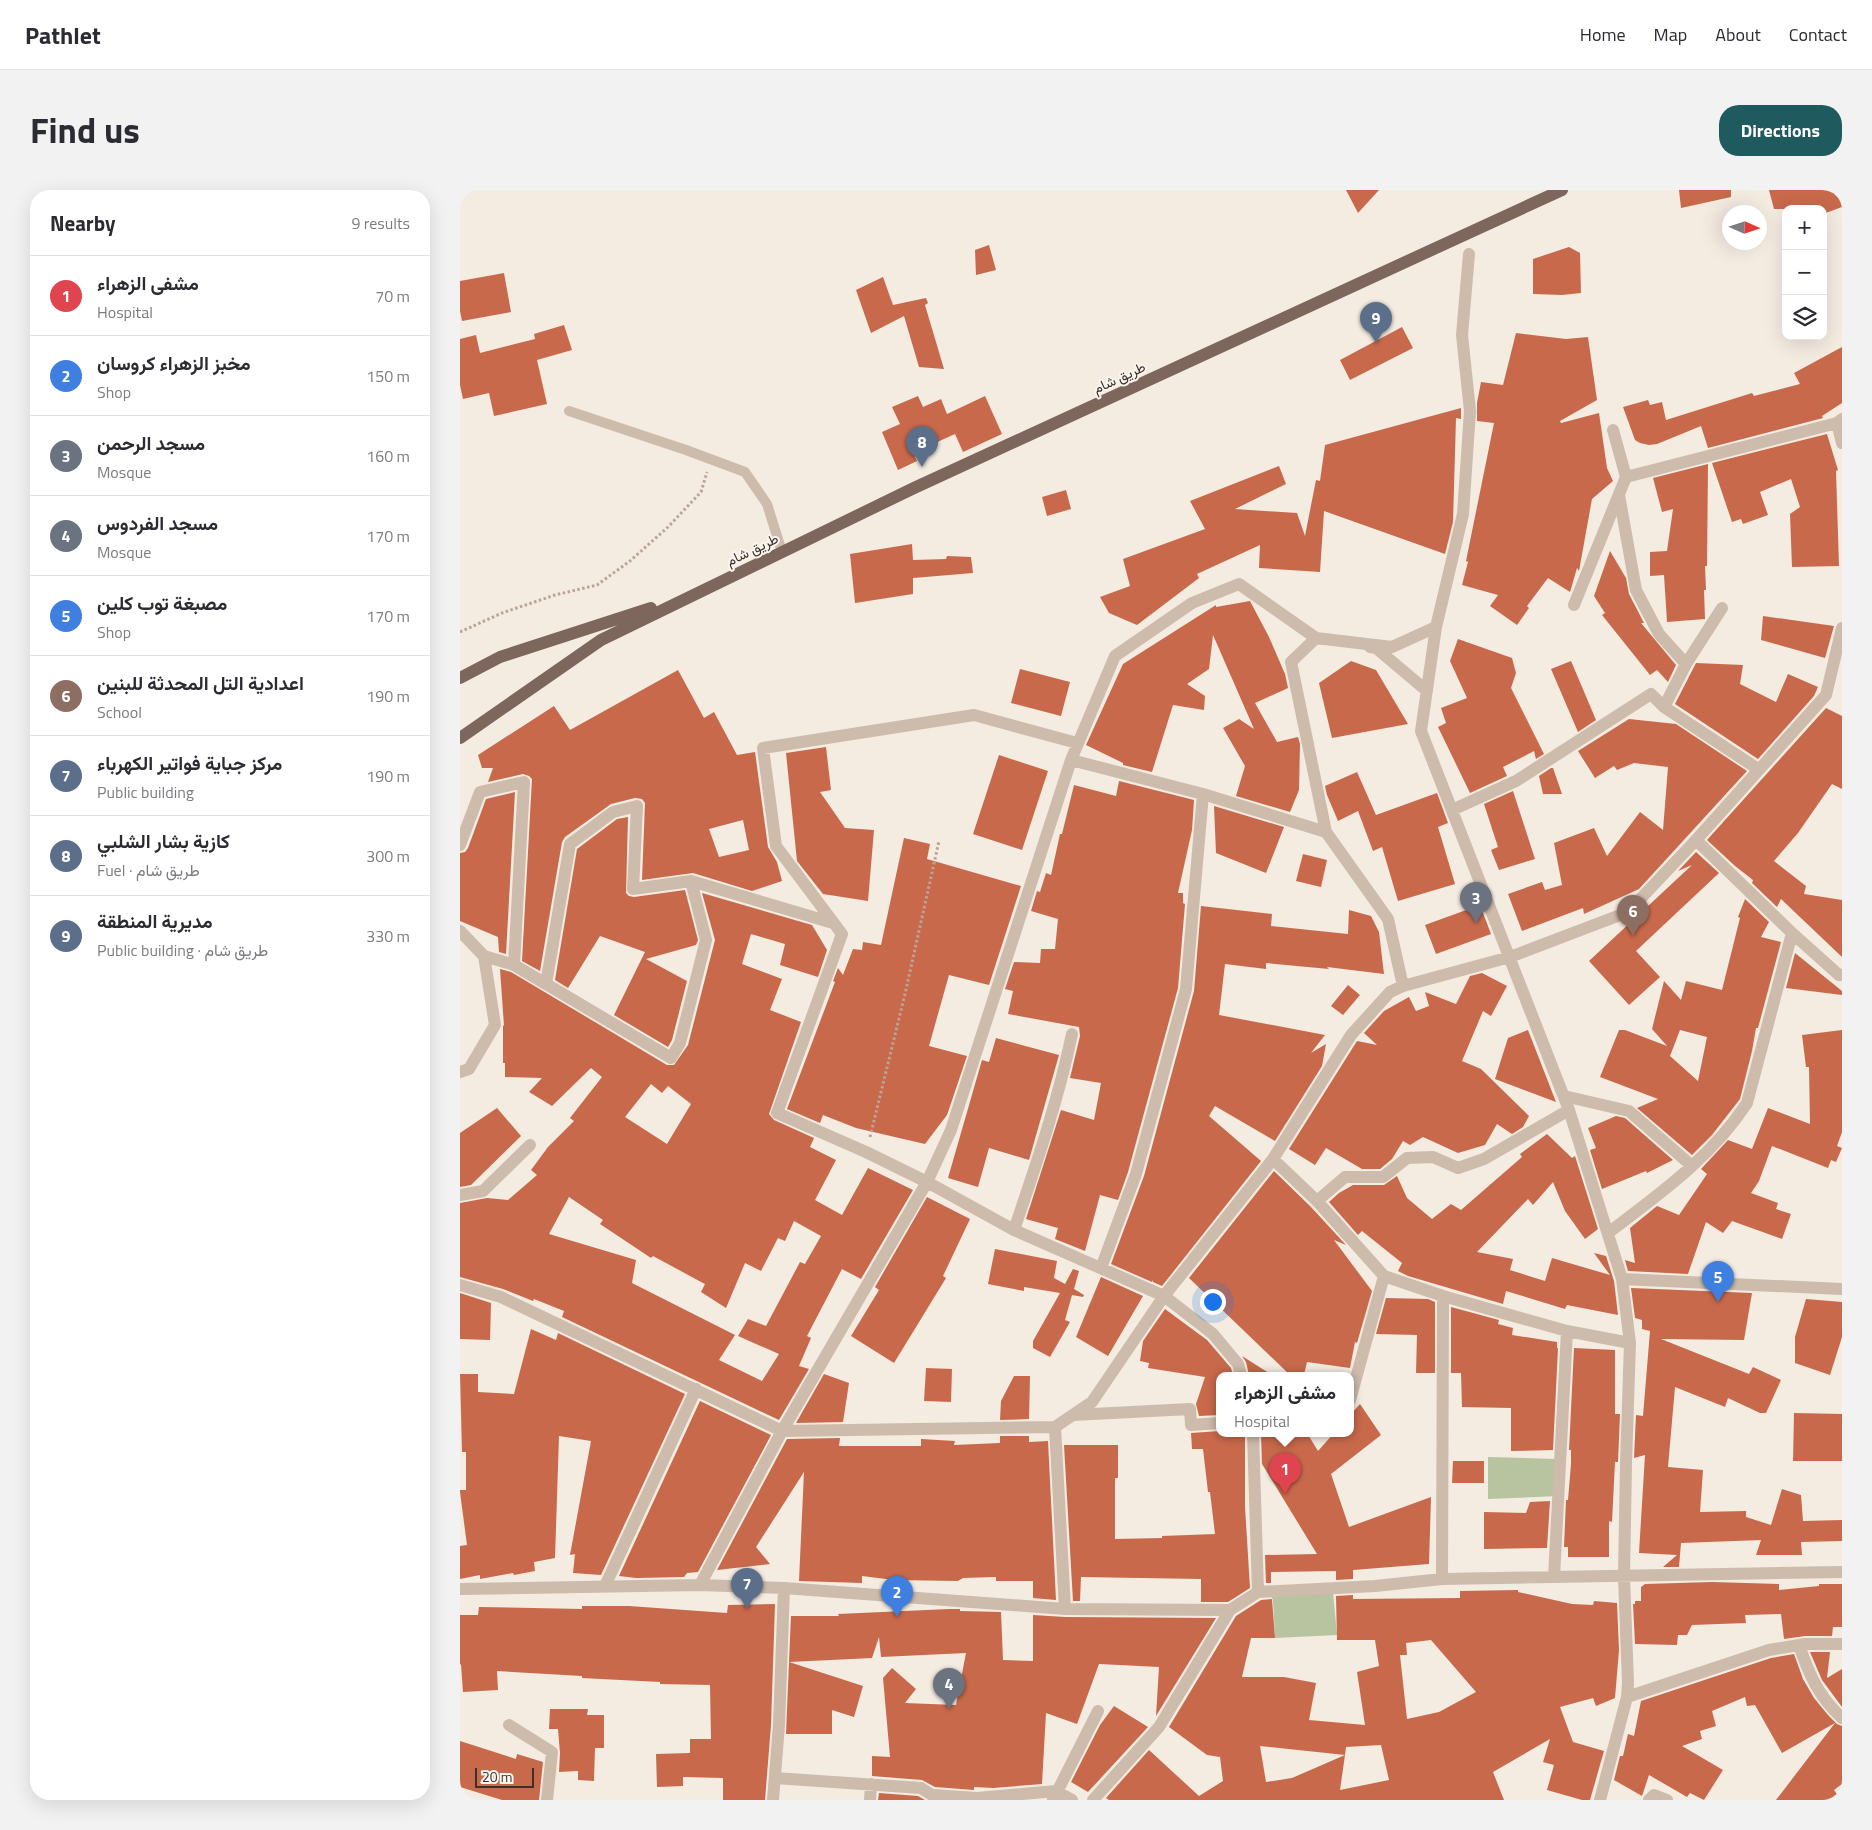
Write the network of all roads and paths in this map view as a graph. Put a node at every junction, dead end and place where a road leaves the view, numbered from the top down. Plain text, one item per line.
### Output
1 (1562, 190) edge
2 (1469, 254) dead end
3 (569, 411) dead end
4 (1840, 421) edge
5 (1613, 430) dead end
6 (1842, 443) edge
7 (711, 459) junction
8 (1626, 477) junction
9 (1619, 495) junction
10 (782, 552) junction
11 (691, 595) junction
12 (1574, 605) dead end
13 (1722, 608) dead end
14 (1436, 627) junction
15 (1842, 628) edge
16 (460, 632) edge
17 (1316, 638) junction
18 (1686, 664) junction
19 (460, 678) edge
20 (1427, 691) junction
21 (1664, 707) junction
22 (460, 738) edge
23 (1077, 743) junction
24 (1071, 760) junction
25 (1758, 769) junction
26 (1203, 794) junction
27 (1452, 810) junction
28 (1326, 832) junction
29 (1696, 840) junction
30 (939, 841) dead end
31 (460, 845) edge
32 (692, 881) junction
33 (833, 922) junction
34 (460, 931) edge
35 (1792, 932) junction
36 (484, 956) junction
37 (1510, 958) junction
38 (514, 965) junction
39 (1842, 975) edge
40 (546, 984) junction
41 (1403, 986) junction
42 (1072, 1034) dead end
43 (460, 1072) edge
44 (1564, 1096) junction
45 (1569, 1110) junction
46 (530, 1145) dead end
47 (866, 1152) junction
48 (1273, 1159) junction
49 (1692, 1166) junction
50 (927, 1182) junction
51 (460, 1195) edge
52 (1317, 1201) junction
53 (1014, 1230) junction
54 (1608, 1233) junction
55 (1101, 1268) junction
56 (1384, 1276) junction
57 (1622, 1279) junction
58 (460, 1285) edge
59 (1842, 1288) edge
60 (1164, 1296) junction
61 (1443, 1296) junction
62 (1567, 1331) junction
63 (1630, 1344) junction
64 (1240, 1372) edge
65 (1354, 1385) edge
66 (696, 1389) junction
67 (1073, 1415) junction
68 (1216, 1423) edge
69 (1054, 1427) junction
70 (782, 1431) junction
71 (1253, 1437) edge
72 (1842, 1572) edge
73 (1554, 1577) junction
74 (1624, 1577) junction
75 (1442, 1579) junction
76 (700, 1585) junction
77 (605, 1586) junction
78 (784, 1588) junction
79 (460, 1589) edge
80 (1258, 1592) junction
81 (1066, 1610) junction
82 (1230, 1610) junction
83 (1842, 1644) edge
84 (1799, 1645) junction
85 (1627, 1697) junction
86 (1098, 1711) dead end
87 (1842, 1718) edge
88 (509, 1725) dead end
89 (775, 1778) junction
90 (872, 1784) junction
91 (1054, 1795) edge
92 (547, 1800) edge
93 (772, 1800) edge
94 (870, 1800) edge
95 (1072, 1800) edge
96 (1094, 1800) edge
97 (1600, 1800) edge
98 (1649, 1800) edge
99 (1667, 1800) edge

1 - 10 main road, طريق شام
2 - 14 street
3 - 7 lane
4 - 6 street
4 - 8 street
5 - 8 street
7 - 10 lane
7 - 16 path
8 - 9 street
9 - 12 street
9 - 18 street
10 - 11 main road, طريق شام
11 - 19 main road
11 - 22 main road
13 - 18 street
14 - 17 street
14 - 20 street
15 - 25 street
17 - 20 street
17 - 23 street
17 - 28 street
18 - 21 street
20 - 27 street
21 - 25 street
21 - 27 street
23 - 24 street
23 - 33 street
24 - 26 street
24 - 50 street
25 - 29 street
26 - 28 street
26 - 55 street
27 - 37 street
28 - 41 street
29 - 35 street
29 - 37 street
30 - 47 path
31 - 38 street
32 - 33 street
32 - 40 street
32 - 40 street
33 - 47 street
34 - 36 street
35 - 39 street
35 - 49 street
36 - 38 street
36 - 43 street
37 - 41 street
37 - 44 street
38 - 40 street
41 - 48 street
42 - 53 street
44 - 45 street
44 - 49 street
45 - 52 street
45 - 54 street
46 - 51 street
47 - 50 street
48 - 52 street
48 - 60 street
49 - 54 street
50 - 53 street
50 - 70 street
52 - 56 street
53 - 55 street
54 - 57 street
55 - 60 street
56 - 61 street
56 - 65 street
57 - 59 street
57 - 63 street
58 - 66 street
60 - 64 street
60 - 67 street
61 - 62 street
61 - 75 street
62 - 63 street
62 - 73 street
63 - 74 street
66 - 70 street
66 - 77 street
67 - 68 street
67 - 69 street
69 - 70 street
69 - 81 street
70 - 76 street
71 - 80 street
72 - 74 street
73 - 74 street
73 - 75 street
74 - 85 street
75 - 80 street
76 - 77 street
76 - 78 street
77 - 79 street
78 - 81 street
78 - 89 street
80 - 82 street
81 - 82 street
82 - 96 street
83 - 84 street
84 - 85 street
84 - 87 street
85 - 97 street
86 - 91 street
88 - 92 street
89 - 90 street
89 - 93 street
90 - 91 street
90 - 94 street
91 - 95 street
98 - 99 street

